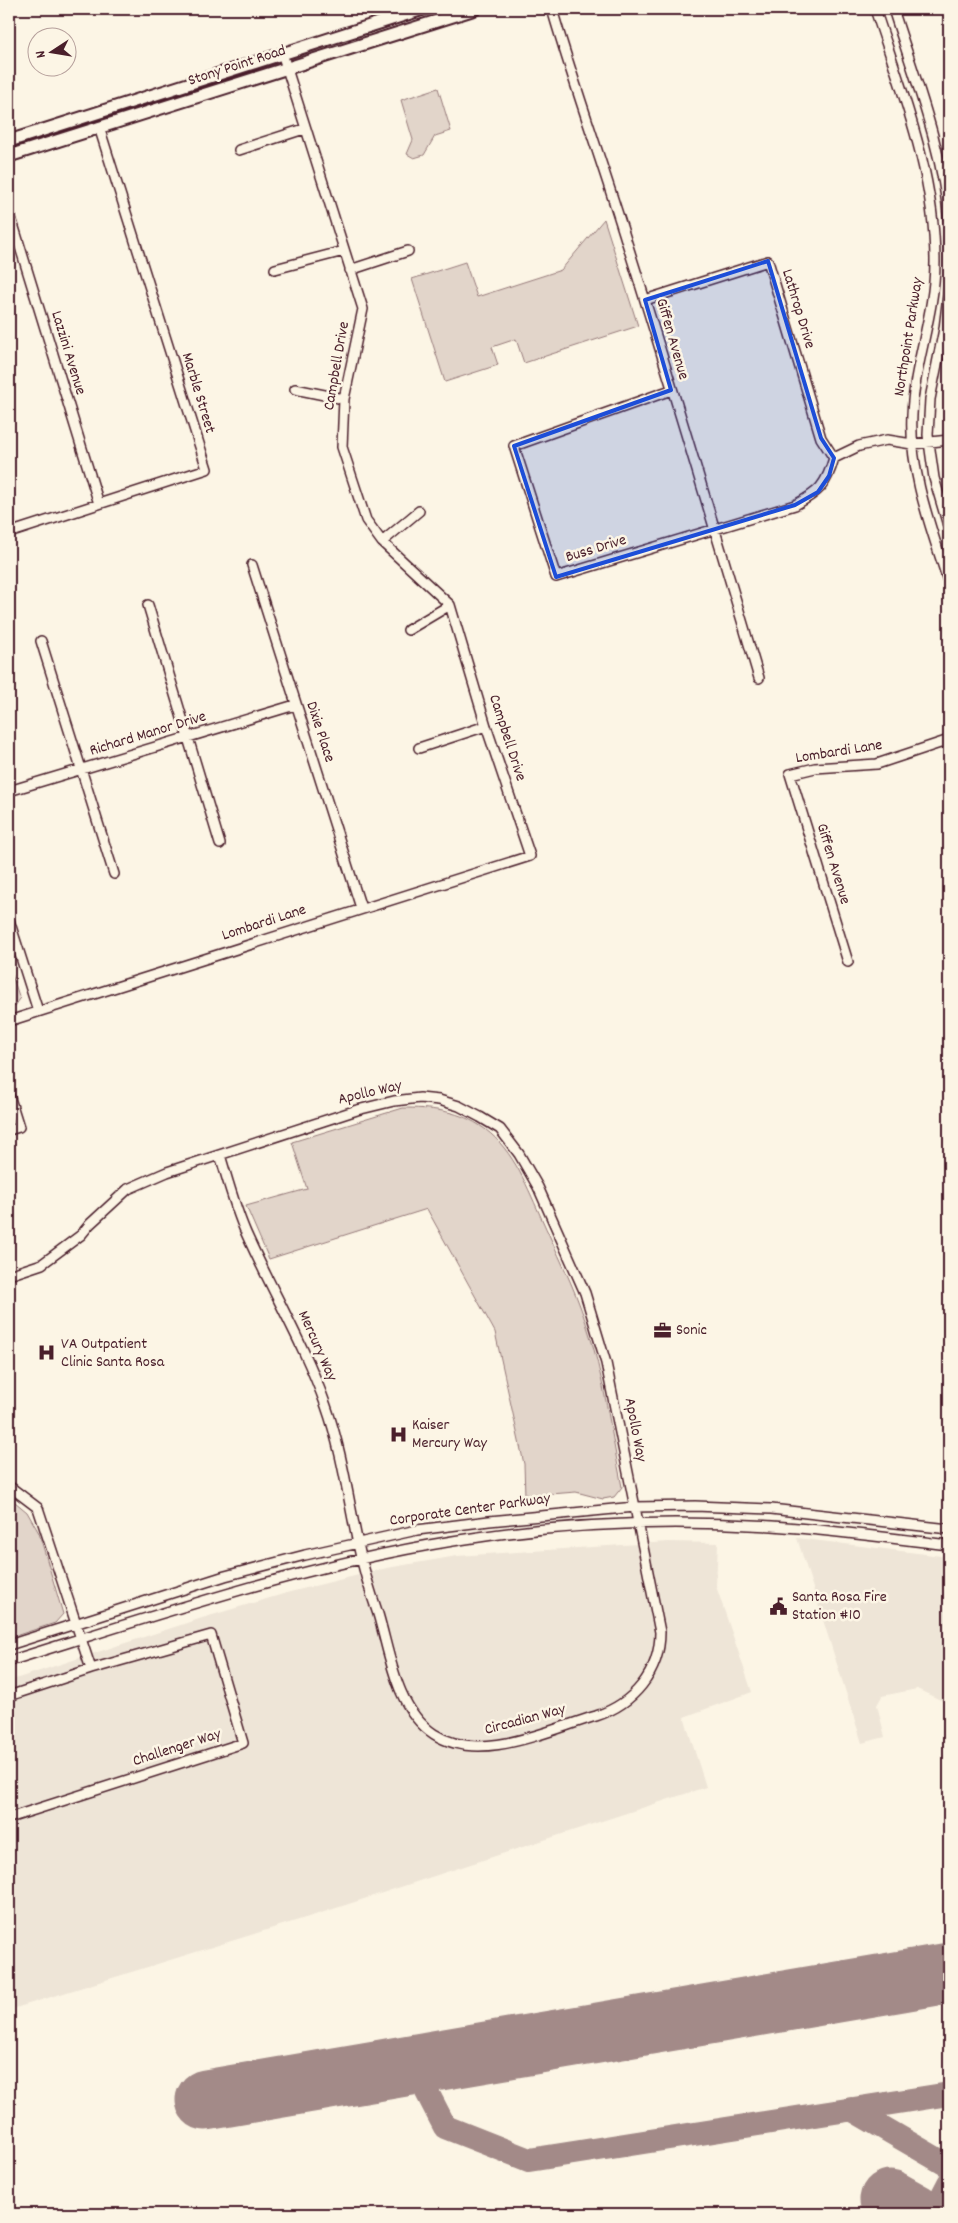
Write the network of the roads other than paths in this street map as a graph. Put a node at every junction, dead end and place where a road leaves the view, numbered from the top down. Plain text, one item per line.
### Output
1 (424, 9) edge
2 (475, 9) edge
3 (552, 9) edge
4 (875, 9) edge
5 (893, 9) edge
6 (282, 53) junction
7 (286, 67) junction
8 (99, 127) junction
9 (304, 129) junction
10 (9, 141) edge
11 (239, 150) dead end
12 (9, 156) edge
13 (9, 211) edge
14 (949, 223) edge
15 (344, 251) junction
16 (408, 251) dead end
17 (275, 270) dead end
18 (350, 270) junction
19 (949, 287) edge
20 (645, 300) junction
21 (295, 389) dead end
22 (671, 390) junction
23 (344, 399) junction
24 (949, 440) edge
25 (929, 442) junction
26 (912, 444) junction
27 (834, 458) junction
28 (100, 504) junction
29 (419, 511) dead end
30 (715, 527) junction
31 (949, 529) edge
32 (9, 533) edge
33 (382, 542) junction
34 (252, 566) dead end
35 (949, 584) edge
36 (148, 605) dead end
37 (450, 605) junction
38 (408, 630) dead end
39 (41, 641) dead end
40 (759, 678) dead end
41 (295, 705) junction
42 (486, 726) junction
43 (187, 738) junction
44 (949, 740) edge
45 (419, 748) dead end
46 (82, 770) junction
47 (790, 774) joint
48 (9, 792) edge
49 (220, 844) dead end
50 (530, 856) joint
51 (114, 874) dead end
52 (361, 908) junction
53 (9, 920) edge
54 (848, 962) dead end
55 (38, 1011) junction
56 (9, 1021) edge
57 (9, 1095) edge
58 (9, 1130) edge
59 (220, 1155) junction
60 (9, 1275) edge
61 (9, 1486) edge
62 (635, 1507) junction
63 (639, 1525) junction
64 (949, 1529) edge
65 (357, 1542) junction
66 (949, 1545) edge
67 (361, 1558) junction
68 (76, 1623) junction
69 (82, 1639) junction
70 (9, 1645) edge
71 (9, 1661) edge
72 (91, 1669) junction
73 (9, 1696) edge
74 (9, 1818) edge

1 - 6 main road, Stony Point Road
2 - 7 main road, Stony Point Road
3 - 20 street, Giffen Avenue
4 - 26 street, Northpoint Parkway
5 - 14 street
6 - 7 street, Campbell Drive
6 - 10 main road, Stony Point Road
7 - 8 main road, Stony Point Road
7 - 9 street, Campbell Drive
8 - 12 main road, Stony Point Road
8 - 28 street, Marble Street
9 - 11 street
9 - 15 street, Campbell Drive
13 - 28 street, Lazzini Avenue
15 - 17 street
15 - 18 street, Campbell Drive
16 - 18 street
18 - 23 street, Campbell Drive
19 - 25 street, Northpoint Parkway
20 - 22 street, Giffen Avenue
20 - 27 street, Lathrop Drive
21 - 23 street
22 - 30 street, Giffen Avenue
22 - 30 street, Buss Drive
23 - 33 street, Campbell Drive
24 - 25 street
25 - 26 street
25 - 31 street, Northpoint Parkway
26 - 27 street
26 - 35 street, Northpoint Parkway
27 - 30 street, Buss Drive
28 - 32 street, Marble Street
29 - 33 street
30 - 40 street, Giffen Avenue
33 - 37 street, Campbell Drive
34 - 41 street, Dixie Place
36 - 43 street
37 - 38 street
37 - 42 street, Campbell Drive
39 - 46 street
41 - 43 street, Richard Manor Drive
41 - 52 street, Dixie Place
42 - 45 street
42 - 50 street, Campbell Drive
43 - 46 street, Richard Manor Drive
43 - 49 street
44 - 47 street, Lombardi Lane
46 - 48 street, Richard Manor Drive
46 - 51 street
47 - 54 street, Giffen Avenue
50 - 52 street, Lombardi Lane
52 - 55 street, Lombardi Lane
53 - 55 street
55 - 56 street, Lombardi Lane
57 - 58 street
59 - 60 street, Apollo Way
59 - 62 street, Apollo Way
59 - 65 street, Mercury Way
61 - 68 street
62 - 63 street, Apollo Way
62 - 64 street, Corporate Center Parkway
62 - 65 street, Corporate Center Parkway
63 - 66 street, Corporate Center Parkway
63 - 67 street, Corporate Center Parkway
63 - 67 street, Circadian Way
65 - 67 street, Mercury Way
65 - 68 street, Corporate Center Parkway
67 - 69 street, Corporate Center Parkway
68 - 69 street
68 - 70 street, Corporate Center Parkway
69 - 71 street, Corporate Center Parkway
69 - 72 street
72 - 73 street, Challenger Way
72 - 74 street, Challenger Way

